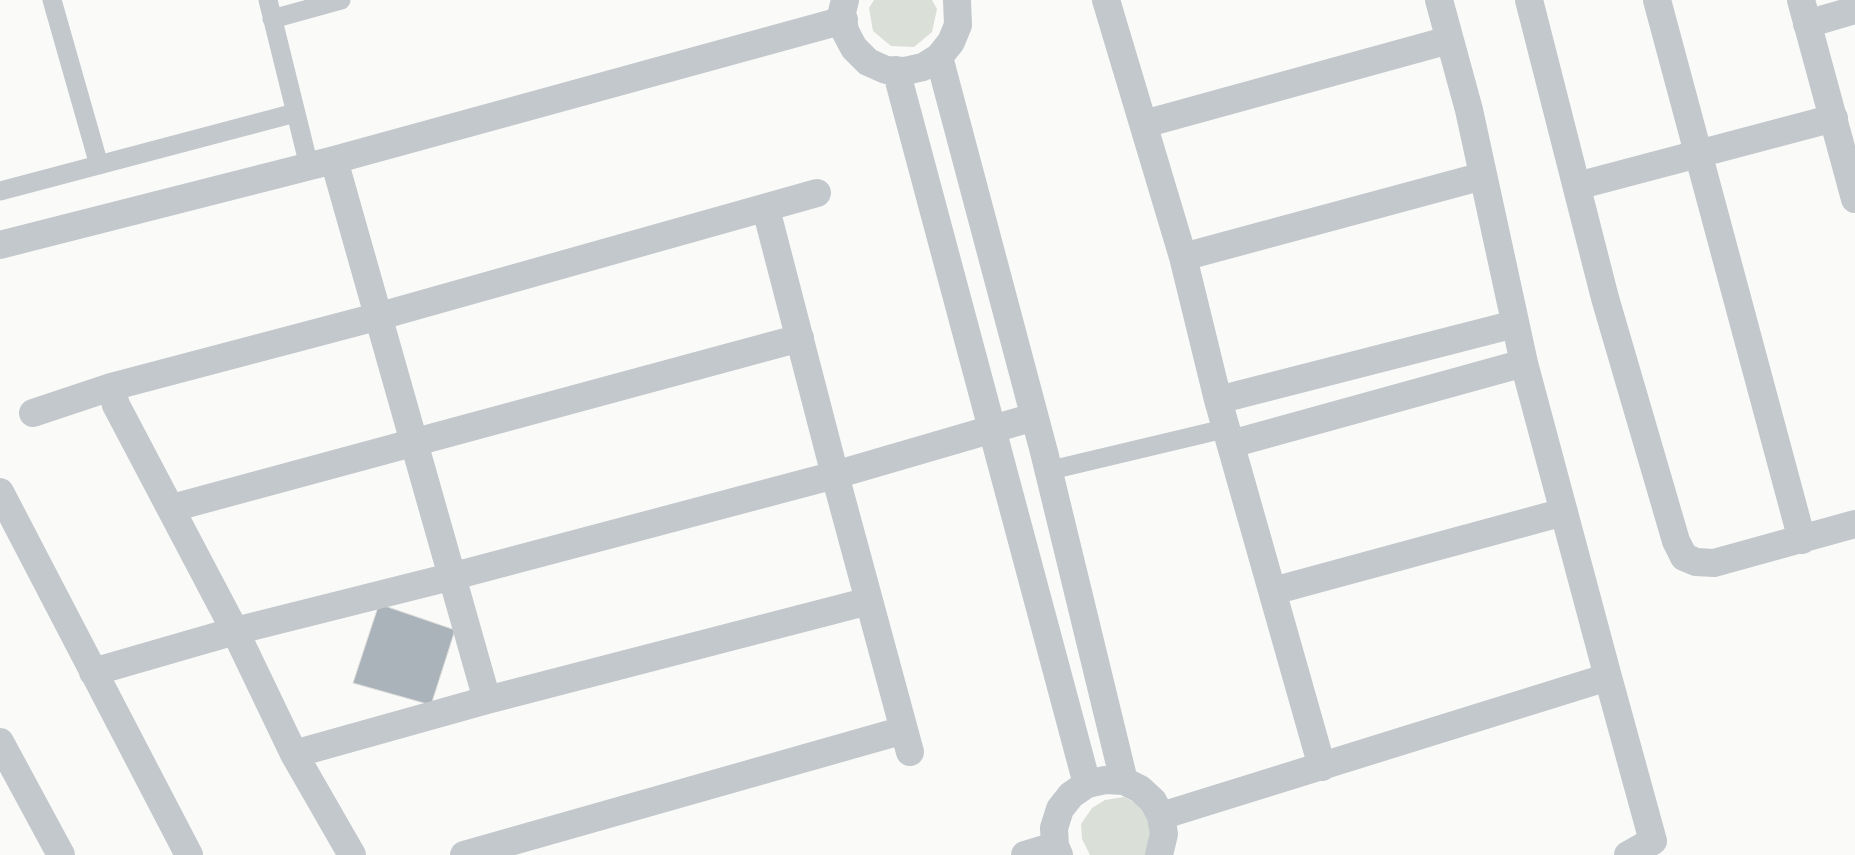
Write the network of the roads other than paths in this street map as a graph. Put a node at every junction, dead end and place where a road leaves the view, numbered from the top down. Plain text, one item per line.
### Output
1 (52, 0) edge
2 (268, 0) edge
3 (341, 0) edge
4 (1106, 0) edge
5 (1439, 0) edge
6 (1529, 0) edge
7 (1657, 0) edge
8 (964, 2) edge
9 (844, 10) edge
10 (1855, 10) edge
11 (1804, 12) edge
12 (272, 19) junction
13 (1450, 40) junction
14 (939, 57) junction
15 (896, 70) junction
16 (295, 113) junction
17 (1834, 118) junction
18 (1144, 124) junction
19 (1849, 146) edge
20 (1698, 155) junction
21 (321, 163) junction
22 (99, 165) junction
23 (1483, 176) junction
24 (1577, 186) junction
25 (0, 190) edge
26 (818, 193) dead end
27 (1855, 199) edge
28 (766, 209) junction
29 (0, 246) edge
30 (1183, 258) junction
31 (380, 316) junction
32 (1515, 324) junction
33 (800, 338) junction
34 (1524, 363) junction
35 (111, 387) junction
36 (1218, 400) junction
37 (33, 413) dead end
38 (1034, 417) junction
39 (992, 428) junction
40 (1229, 436) junction
41 (415, 441) junction
42 (1047, 471) junction
43 (835, 475) junction
44 (0, 492) edge
45 (172, 508) junction
46 (1564, 512) junction
47 (1855, 524) edge
48 (1802, 540) junction
49 (454, 576) junction
50 (1273, 591) junction
51 (869, 601) junction
52 (235, 631) junction
53 (92, 672) junction
54 (1608, 677) junction
55 (487, 700) junction
56 (0, 742) edge
57 (294, 754) junction
58 (1322, 767) junction
59 (1124, 782) junction
60 (1087, 784) junction
61 (1161, 816) junction
62 (1656, 848) edge
63 (1057, 851) edge
64 (61, 855) edge
65 (189, 855) edge
66 (352, 855) edge
67 (464, 855) edge
68 (1025, 855) edge
69 (1159, 855) edge
70 (1628, 855) edge

1 - 22 lane
2 - 12 lane
3 - 12 lane
4 - 18 street
5 - 13 street
6 - 24 street
7 - 20 street
8 - 14 street
9 - 15 street
9 - 21 street
10 - 11 street
11 - 17 street
12 - 16 lane
13 - 18 street
13 - 23 street
14 - 15 street
14 - 38 street
15 - 39 street
16 - 21 lane
16 - 22 lane
17 - 19 street
17 - 20 street
18 - 30 street
19 - 27 street
20 - 24 street
20 - 48 street
21 - 29 street
21 - 31 street
22 - 25 lane
23 - 30 street
23 - 32 street
24 - 48 street
26 - 28 street
28 - 31 street
28 - 33 street
30 - 36 street
31 - 35 street
31 - 41 street
32 - 34 street
32 - 36 street
33 - 41 street
33 - 43 street
34 - 40 street
34 - 46 street
35 - 37 street
35 - 45 street
36 - 40 street
38 - 39 street
38 - 42 street
39 - 43 street
39 - 60 street
40 - 42 lane
40 - 50 street
41 - 45 street
41 - 49 street
42 - 59 street
43 - 49 street
43 - 51 street
44 - 53 street
45 - 52 street
46 - 50 street
46 - 54 street
47 - 48 street
49 - 52 street
49 - 55 street
50 - 58 street
51 - 55 street
51 - 67 street
52 - 53 street
52 - 57 street
53 - 65 street
54 - 58 street
54 - 62 street
55 - 57 street
56 - 64 street
57 - 66 street
58 - 61 street
59 - 60 street
59 - 61 street
60 - 63 street
61 - 69 street
62 - 70 street
63 - 68 street

